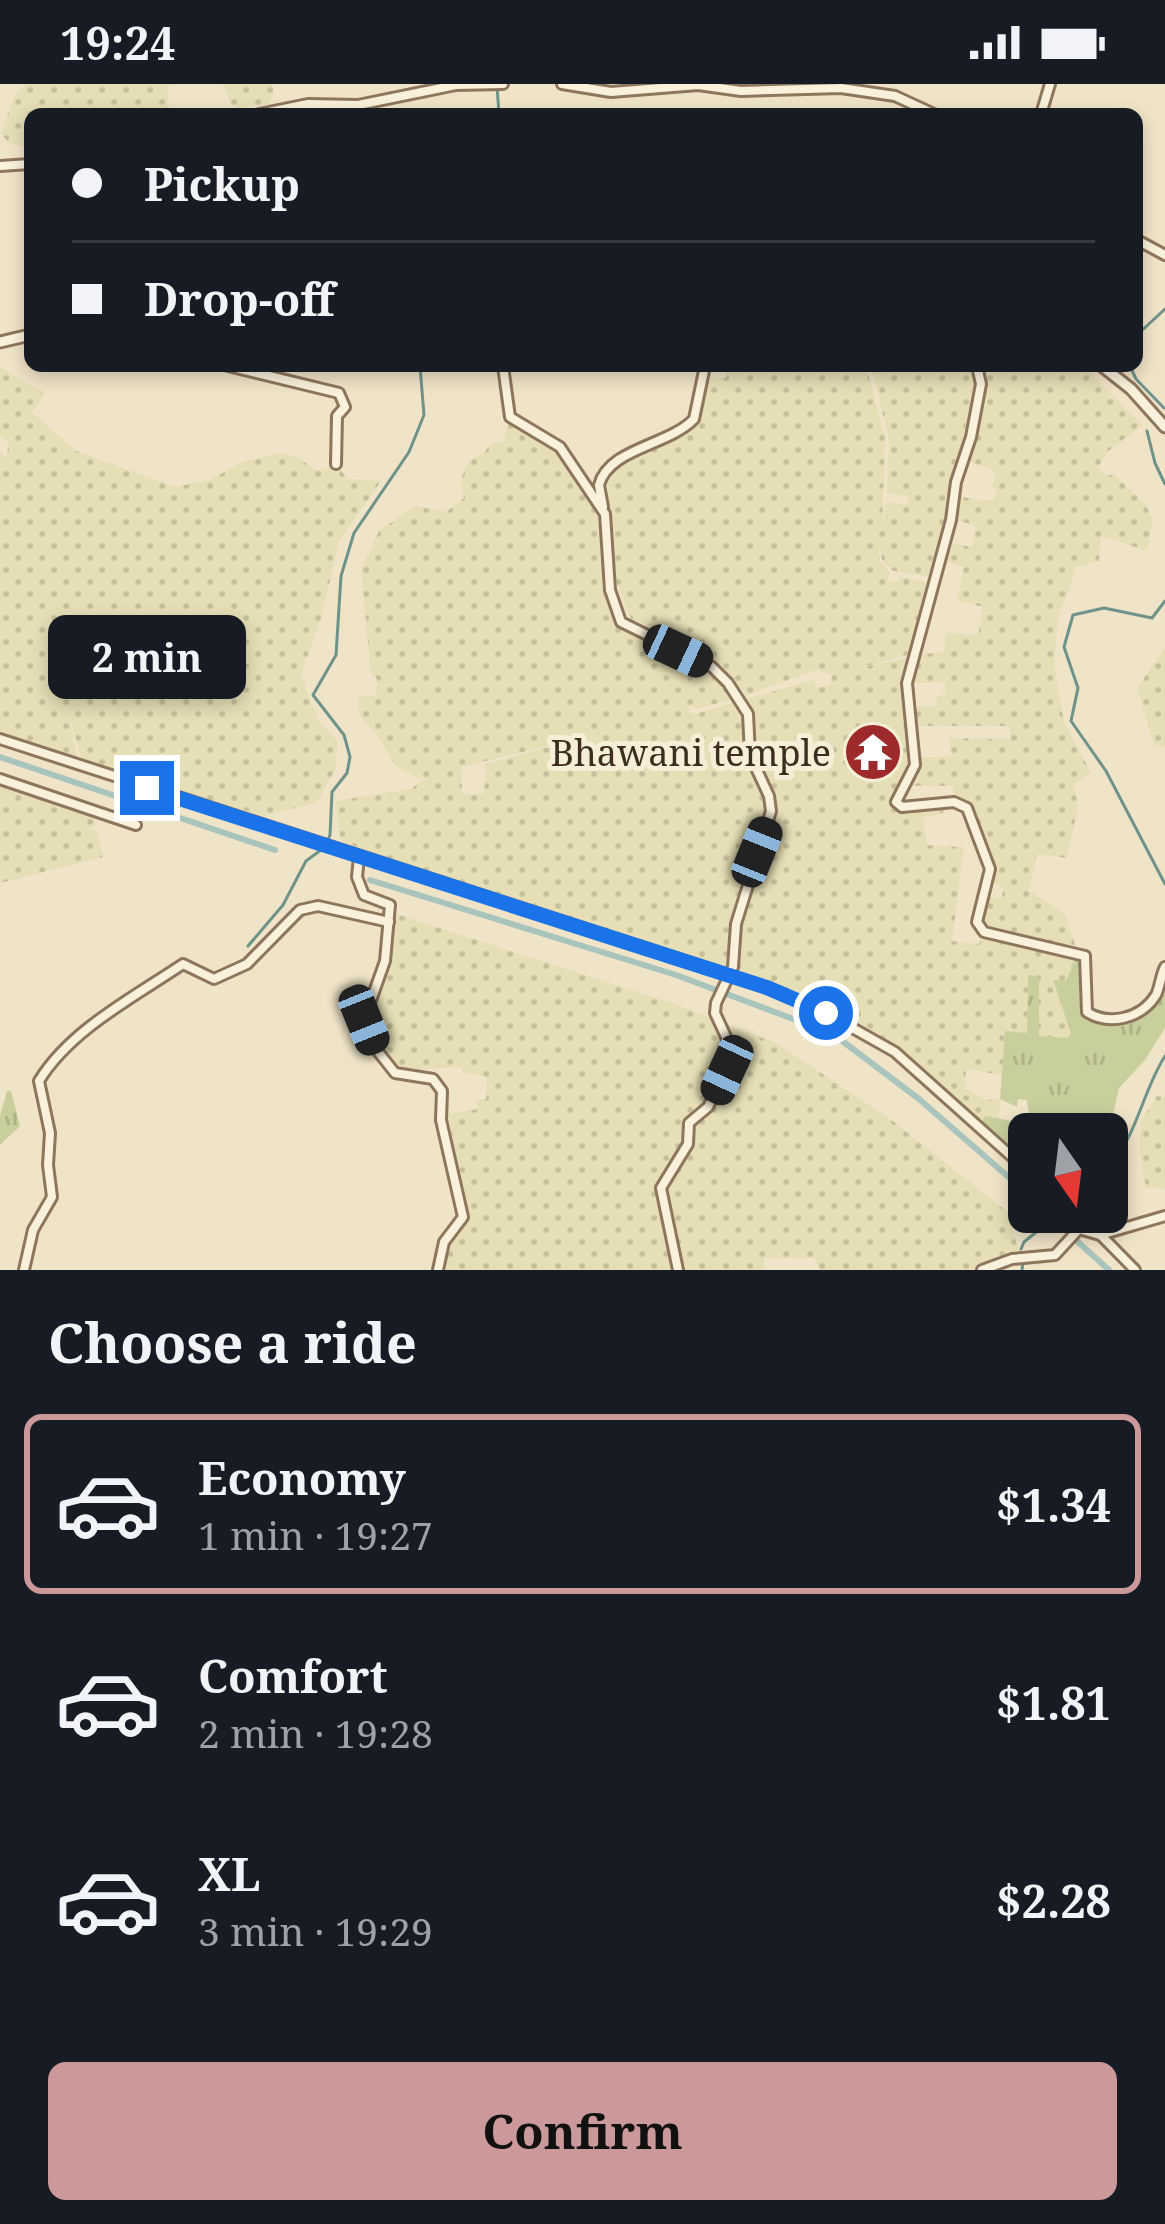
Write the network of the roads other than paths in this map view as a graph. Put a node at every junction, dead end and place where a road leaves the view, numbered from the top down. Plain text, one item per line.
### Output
1 (503, 84) edge
2 (562, 84) edge
3 (491, 86) edge
4 (289, 108) edge
5 (921, 108) edge
6 (252, 372) edge
7 (504, 372) edge
8 (704, 372) edge
9 (978, 372) edge
10 (1110, 372) edge
11 (1165, 427) edge
12 (336, 464) dead end
13 (605, 514) junction
14 (0, 739) edge
15 (0, 779) edge
16 (136, 825) dead end
17 (359, 856) junction
18 (388, 922) junction
19 (1165, 967) edge
20 (726, 981) junction
21 (1008, 1153) edge
22 (1165, 1216) edge
23 (1100, 1235) junction
24 (24, 1270) edge
25 (438, 1270) edge
26 (678, 1270) edge
27 (982, 1270) edge
28 (1135, 1270) edge

1 - 3 street
2 - 5 street
3 - 4 street
6 - 12 street
7 - 13 street
8 - 13 street
9 - 19 street
10 - 11 street
13 - 20 street
14 - 17 street
15 - 16 street
17 - 18 street
17 - 20 street
18 - 24 street
18 - 25 street
20 - 21 street
20 - 26 street
22 - 23 street
23 - 27 street
23 - 28 street

